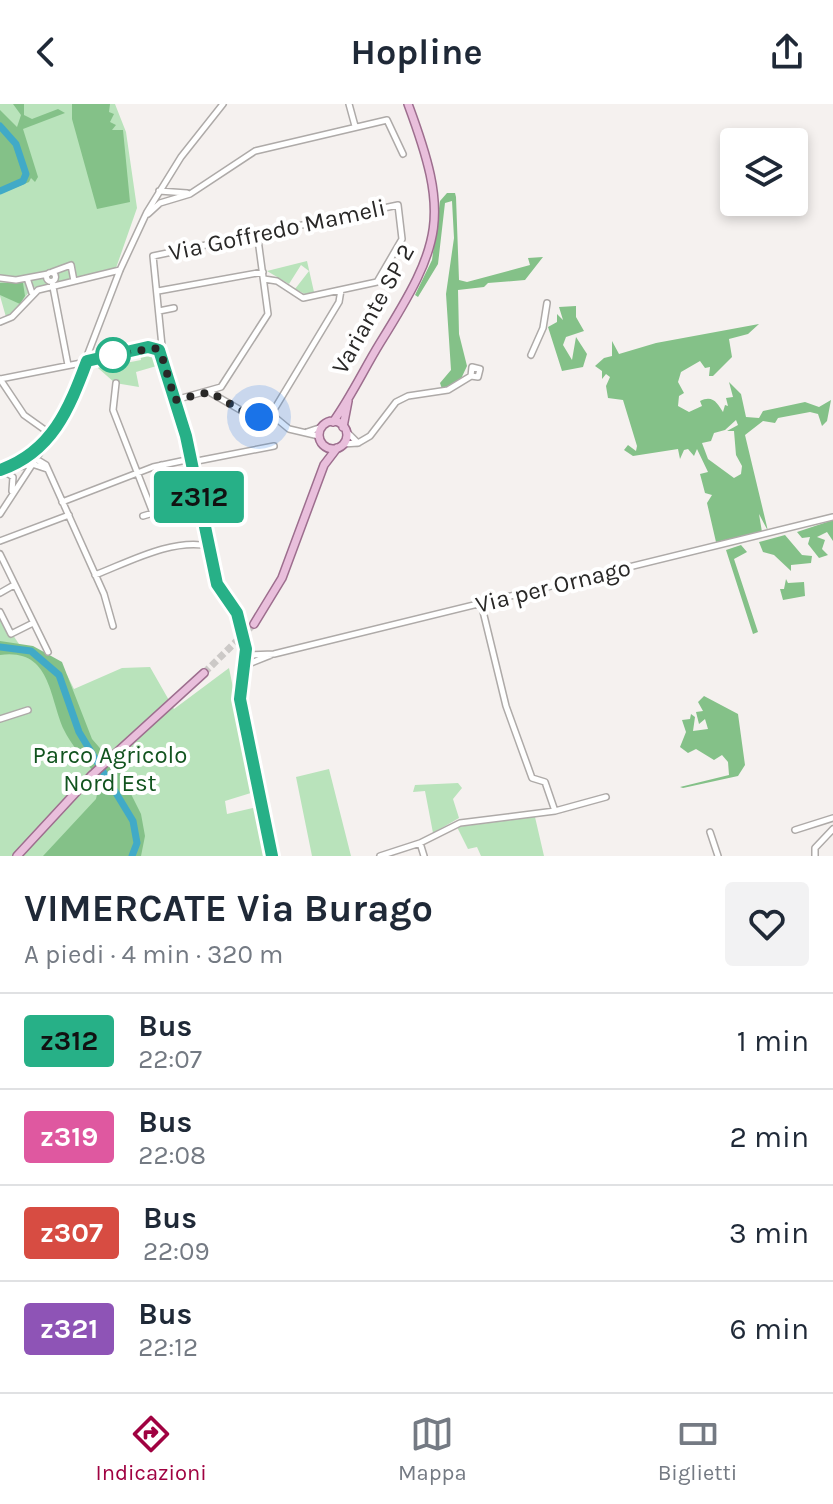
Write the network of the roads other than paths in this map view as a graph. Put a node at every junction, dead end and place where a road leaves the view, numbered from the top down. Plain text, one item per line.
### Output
1 (223, 104) edge
2 (349, 104) edge
3 (408, 104) edge
4 (355, 126) junction
5 (403, 154) dead end
6 (171, 172) junction
7 (159, 191) junction
8 (175, 196) junction
9 (145, 217) junction
10 (257, 232) junction
11 (120, 270) junction
12 (50, 273) junction
13 (264, 276) junction
14 (0, 278) edge
15 (27, 278) junction
16 (74, 281) junction
17 (52, 284) junction
18 (341, 290) junction
19 (158, 291) junction
20 (32, 293) junction
21 (547, 303) dead end
22 (174, 308) dead end
23 (159, 311) junction
24 (0, 322) edge
25 (157, 348) junction
26 (531, 355) dead end
27 (87, 361) junction
28 (68, 365) junction
29 (82, 374) junction
30 (471, 376) dead end
31 (0, 379) edge
32 (116, 383) dead end
33 (210, 392) junction
34 (350, 393) junction
35 (175, 401) junction
36 (273, 415) junction
37 (333, 422) junction
38 (345, 429) junction
39 (320, 432) junction
40 (50, 438) junction
41 (358, 443) junction
42 (274, 446) dead end
43 (340, 446) junction
44 (325, 447) junction
45 (42, 450) junction
46 (192, 460) junction
47 (34, 462) junction
48 (13, 465) junction
49 (161, 465) junction
50 (324, 465) junction
51 (47, 467) junction
52 (1, 471) edge
53 (137, 473) junction
54 (9, 499) junction
55 (62, 502) junction
56 (153, 513) junction
57 (0, 514) edge
58 (69, 515) junction
59 (143, 516) dead end
60 (833, 517) edge
61 (207, 536) junction
62 (0, 541) edge
63 (189, 544) junction
64 (209, 546) junction
65 (0, 554) edge
66 (95, 575) junction
67 (14, 585) junction
68 (0, 593) edge
69 (481, 603) junction
70 (0, 612) edge
71 (33, 623) junction
72 (254, 624) tunnel mouth
73 (113, 626) dead end
74 (48, 652) dead end
75 (274, 654) junction
76 (247, 655) junction
77 (246, 667) junction
78 (204, 673) tunnel mouth
79 (28, 710) dead end
80 (0, 719) edge
81 (606, 797) dead end
82 (555, 811) junction
83 (833, 818) edge
84 (833, 829) edge
85 (795, 830) dead end
86 (710, 832) dead end
87 (420, 843) junction
88 (17, 856) edge
89 (271, 856) edge
90 (380, 856) edge
91 (424, 856) edge
92 (718, 856) edge
93 (815, 856) edge

1 - 6 street
2 - 4 street
3 - 34 main road, Variante SP 2
4 - 5 street
4 - 8 street
6 - 7 street
6 - 8 street
7 - 8 street
7 - 9 street
8 - 9 street
9 - 11 street
10 - 13 street
10 - 18 street, Via Goffredo Mameli
10 - 19 street, Via Goffredo Mameli
11 - 16 street
11 - 27 street
12 - 15 street
12 - 16 street
12 - 17 street
13 - 18 street
13 - 19 street
13 - 33 street
14 - 15 street
15 - 20 street
16 - 17 street
17 - 20 street
17 - 28 street
18 - 36 street
19 - 23 street
20 - 24 street
21 - 26 street
22 - 23 street
23 - 25 street
25 - 27 street
25 - 35 street
27 - 28 street
27 - 29 street
28 - 29 street
28 - 31 street
29 - 40 street
30 - 41 street
31 - 40 street
32 - 53 street
33 - 35 street
33 - 36 street
34 - 37 main road, Variante SP 2
34 - 38 main road, Variante SP 2
35 - 46 street
36 - 39 street
37 - 38 main road
37 - 39 main road
38 - 41 street
38 - 43 main road, Variante SP 2
39 - 44 main road
40 - 45 street
40 - 48 street
41 - 43 street
42 - 46 street
43 - 44 main road
43 - 50 main road, Variante SP 2
44 - 50 main road, Variante SP 2
45 - 47 street
45 - 51 street
46 - 49 street
46 - 61 street
47 - 48 street
47 - 51 street
47 - 52 street
47 - 54 street
48 - 52 street
49 - 53 street
49 - 56 street
50 - 72 main road, Variante SP 2
51 - 55 street
52 - 54 street
53 - 55 street
53 - 56 street
54 - 57 street
55 - 58 street
56 - 59 street
58 - 62 street
58 - 66 street
60 - 69 street, Via per Ornago
61 - 63 street
61 - 64 street
63 - 64 street
63 - 66 street
64 - 76 street
65 - 67 street
66 - 73 street
67 - 68 street
67 - 71 street
69 - 75 street, Via per Ornago
69 - 82 street
70 - 71 street
71 - 74 street
75 - 76 street, Via per Ornago
75 - 77 street, Via per Ornago
76 - 77 street
77 - 89 street
78 - 88 main road
79 - 80 street
81 - 82 street
82 - 87 street
83 - 85 street
84 - 93 street
86 - 92 street
87 - 90 street
87 - 91 street

